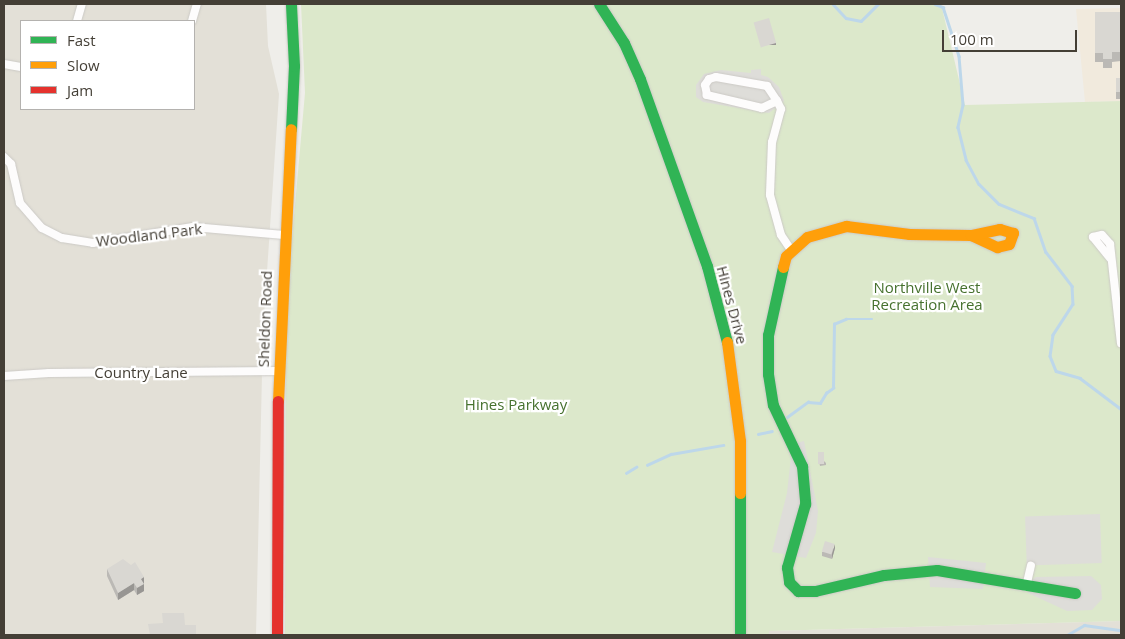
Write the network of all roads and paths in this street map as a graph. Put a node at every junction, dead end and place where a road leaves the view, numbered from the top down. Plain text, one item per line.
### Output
1 (82, 4) edge
2 (197, 4) edge
3 (291, 4) edge
4 (599, 4) edge
5 (77, 20) edge
6 (192, 20) edge
7 (4, 64) edge
8 (20, 67) edge
9 (777, 101) junction
10 (4, 157) edge
11 (284, 235) junction
12 (970, 235) dead end
13 (791, 250) junction
14 (1110, 258) dead end
15 (1121, 343) edge
16 (278, 370) junction
17 (4, 376) edge
18 (1031, 566) dead end
19 (1026, 587) junction
20 (1075, 593) dead end
21 (278, 635) edge
22 (740, 635) edge

1 - 5 street
2 - 6 street
3 - 11 street, Sheldon Road
4 - 22 street, Hines Drive
7 - 8 street
9 - 9 street
9 - 13 street
10 - 11 street, Woodland Park
11 - 16 street, Sheldon Road
12 - 13 street
13 - 19 street
14 - 15 street
16 - 17 street, Country Lane
16 - 21 street, Sheldon Road
18 - 19 street
19 - 20 street

